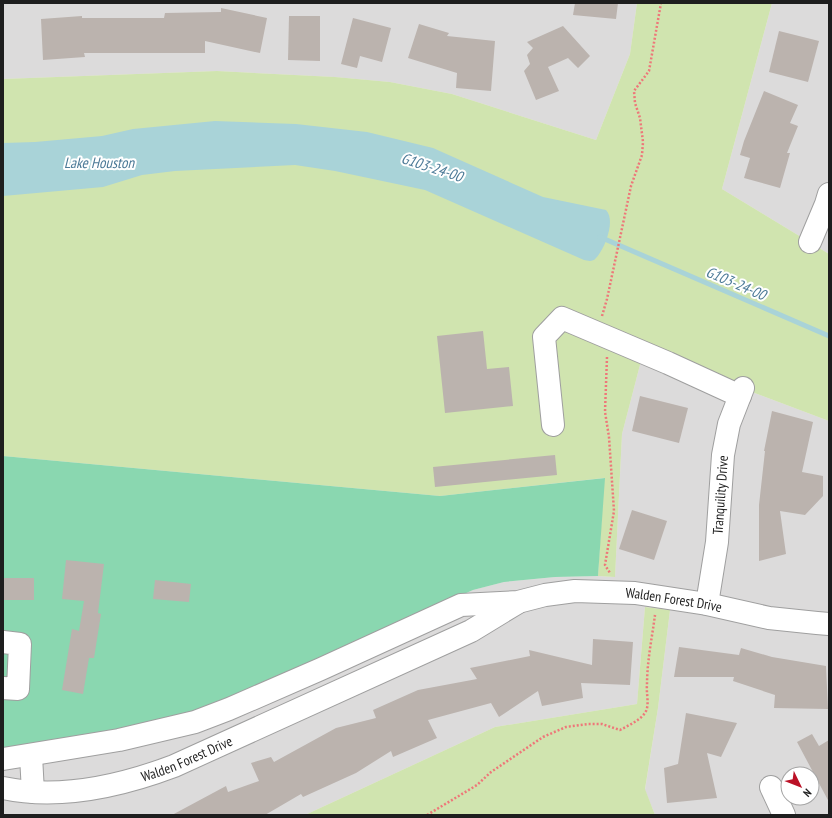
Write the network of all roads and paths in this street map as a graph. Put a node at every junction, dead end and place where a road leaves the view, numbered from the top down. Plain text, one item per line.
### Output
1 (661, 3) edge
2 (829, 194) edge
3 (810, 242) dead end
4 (604, 336) junction
5 (553, 426) dead end
6 (611, 574) dead end
7 (635, 593) junction
8 (518, 602) junction
9 (707, 604) junction
10 (829, 624) edge
11 (3, 642) edge
12 (321, 669) junction
13 (3, 688) edge
14 (332, 695) junction
15 (31, 756) junction
16 (3, 759) edge
17 (771, 787) dead end
18 (3, 788) edge
19 (33, 792) junction
20 (427, 815) edge
21 (784, 815) edge

1 - 4 path
2 - 3 street
4 - 5 street
4 - 6 path
4 - 9 street, Tranquility Drive
7 - 8 street, Walden Forest Drive
7 - 9 street, Walden Forest Drive
7 - 20 path
8 - 12 street, Walden Forest Drive
8 - 14 street, Walden Forest Drive
9 - 10 street, Walden Forest Drive
11 - 13 street
12 - 14 street
12 - 15 street, Walden Forest Drive
14 - 19 street, Walden Forest Drive
15 - 16 street, Walden Forest Drive
15 - 19 street
17 - 21 street
18 - 19 street, Walden Forest Drive

